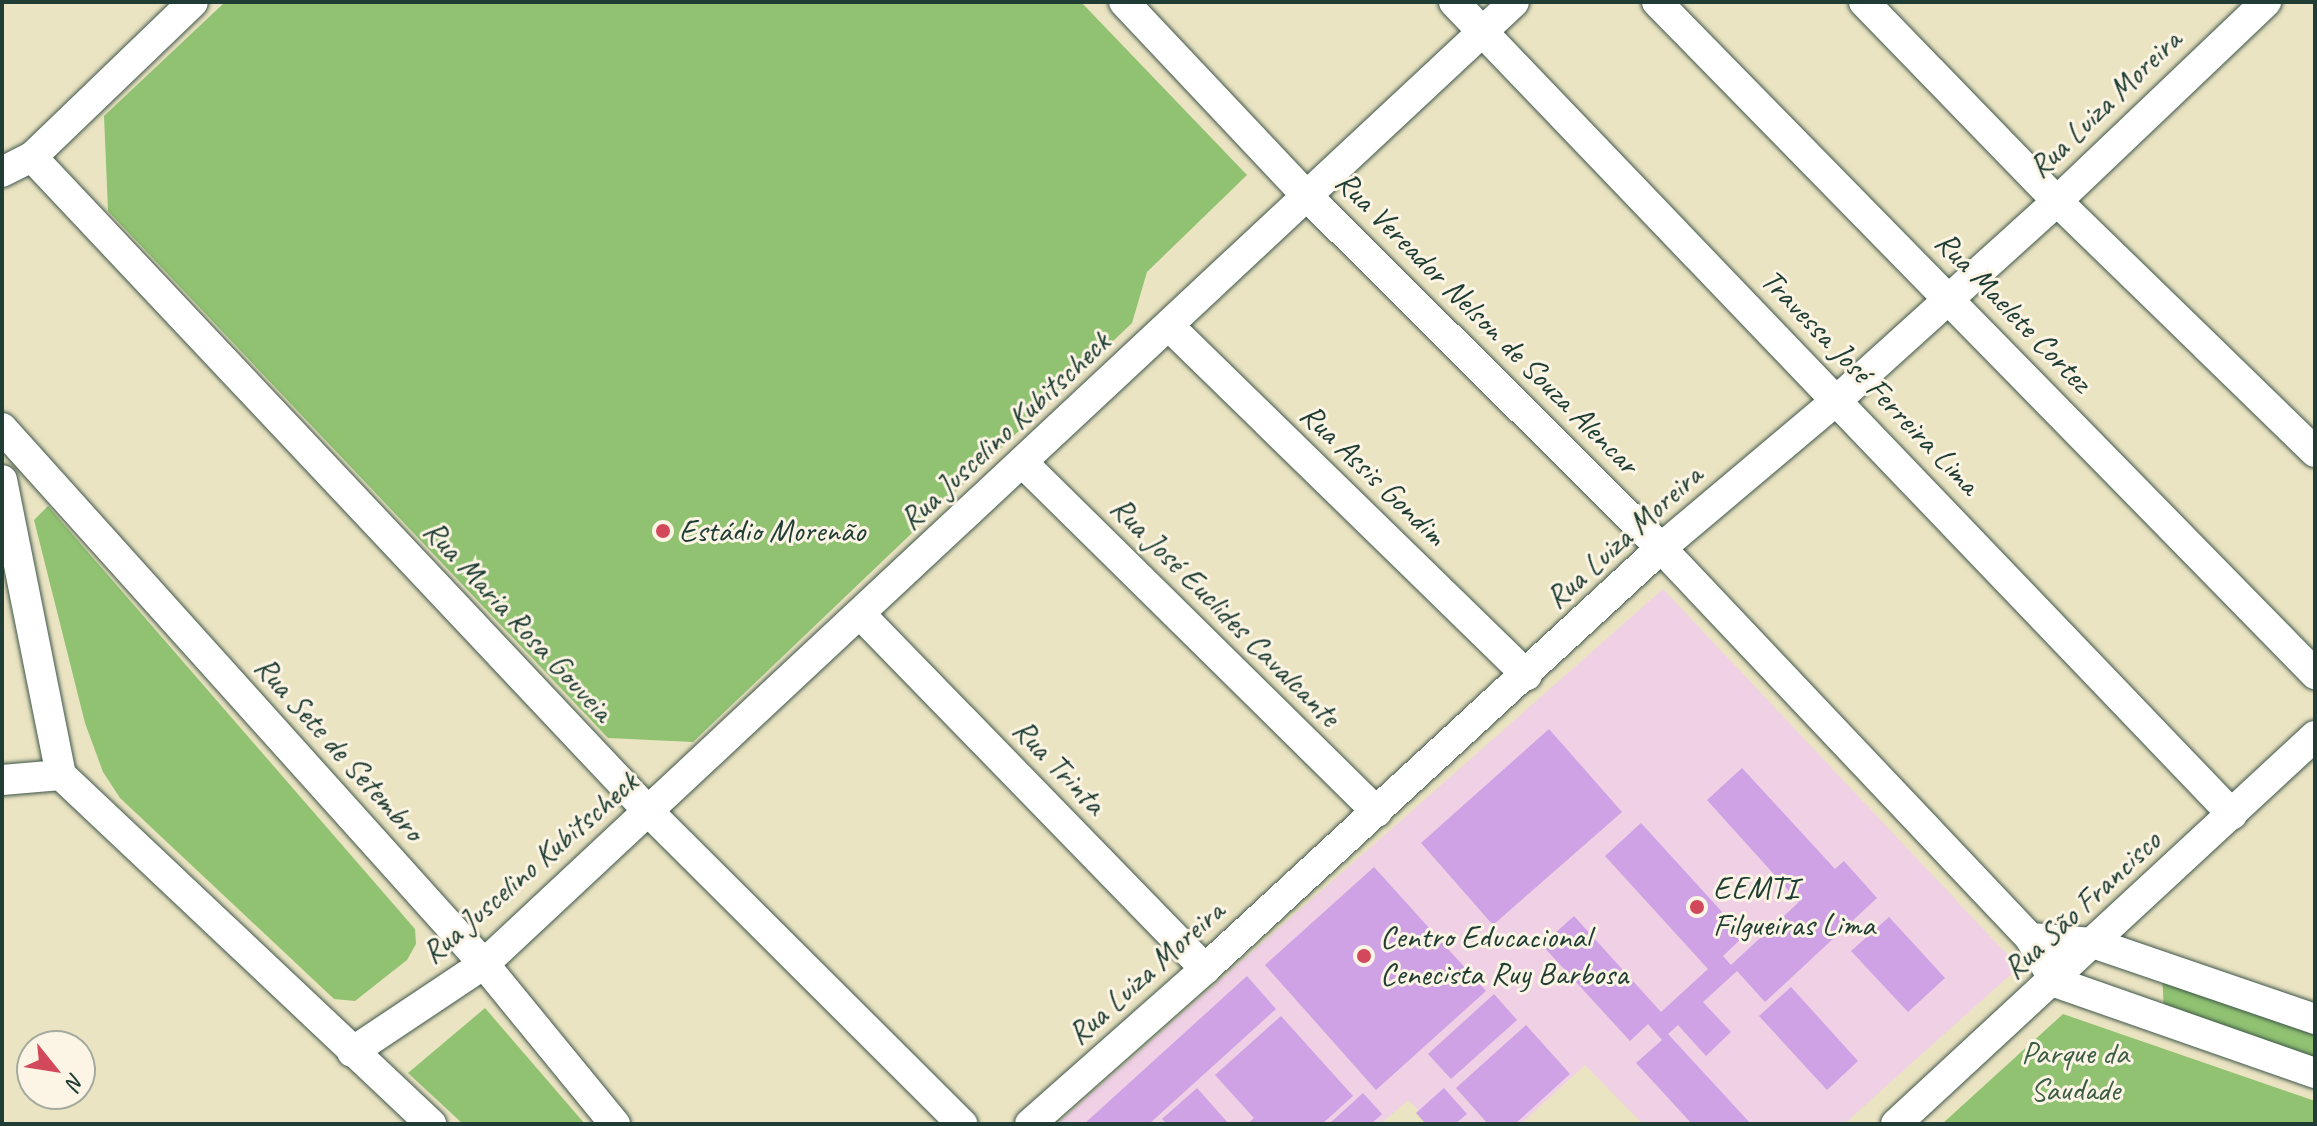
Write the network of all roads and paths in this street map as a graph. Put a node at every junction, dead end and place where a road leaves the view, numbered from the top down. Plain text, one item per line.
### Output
1 (193, 2) edge
2 (1124, 2) edge
3 (1454, 2) edge
4 (1514, 2) edge
5 (1657, 2) edge
6 (1864, 2) edge
7 (2266, 2) edge
8 (2232, 12) edge
9 (1482, 30) junction
10 (32, 157) junction
11 (2, 172) edge
12 (1305, 194) junction
13 (2057, 201) junction
14 (1948, 296) junction
15 (1169, 326) junction
16 (1837, 400) junction
17 (2, 428) edge
18 (2315, 452) edge
19 (1023, 463) junction
20 (2, 480) edge
21 (1661, 548) junction
22 (861, 615) junction
23 (2315, 674) edge
24 (1527, 675) junction
25 (2315, 736) edge
26 (61, 775) junction
27 (2, 780) edge
28 (1377, 812) junction
29 (650, 813) junction
30 (2232, 814) junction
31 (2030, 938) junction
32 (2093, 943) junction
33 (484, 964) junction
34 (1205, 969) junction
35 (2055, 982) junction
36 (2315, 1019) edge
37 (352, 1052) junction
38 (2315, 1073) edge
39 (431, 1124) edge
40 (615, 1124) edge
41 (962, 1124) edge
42 (1030, 1124) edge
43 (1896, 1124) edge

1 - 10 street
2 - 12 street, Rua Vereador Nelson de Souza Alencar
3 - 9 street, Travessa José Ferreira Lima
4 - 9 street, Rua Juscelino Kubitscheck
5 - 14 street, Rua Maelete Cortez
6 - 13 street
7 - 8 street, Rua Luiza Moreira
8 - 13 street, Rua Luiza Moreira
9 - 12 street, Rua Juscelino Kubitscheck
9 - 16 street, Travessa José Ferreira Lima
10 - 11 street
10 - 29 street, Rua Maria Rosa Gouveia
12 - 15 street, Rua Juscelino Kubitscheck
12 - 21 street, Rua Vereador Nelson de Souza Alencar
13 - 14 street, Rua Luiza Moreira
13 - 18 street
14 - 16 street, Rua Luiza Moreira
14 - 23 street, Rua Maelete Cortez
15 - 19 street, Rua Juscelino Kubitscheck
15 - 24 street, Rua Assis Gondim
16 - 21 street, Rua Luiza Moreira
16 - 30 street, Travessa José Ferreira Lima
17 - 33 street, Rua Sete de Setembro
19 - 22 street, Rua Juscelino Kubitscheck
19 - 28 street, Rua José Euclides Cavalcante
20 - 26 street
21 - 24 street, Rua Luiza Moreira
21 - 31 street, Rua Vereador Nelson de Souza Alencar
22 - 29 street, Rua Juscelino Kubitscheck
22 - 34 street, Rua Trinta
24 - 28 street, Rua Luiza Moreira
25 - 30 street, Rua São Francisco
26 - 27 street
26 - 37 street
28 - 34 street, Rua Luiza Moreira
29 - 33 street, Rua Juscelino Kubitscheck
29 - 41 street, Rua Maria Rosa Gouveia
30 - 32 street, Rua São Francisco
31 - 32 street
31 - 35 street, Rua Vereador Nelson de Souza Alencar
32 - 35 street, Rua São Francisco
32 - 36 street
33 - 37 street, Rua Juscelino Kubitscheck
33 - 40 street, Rua Sete de Setembro
34 - 42 street, Rua Luiza Moreira
35 - 38 street
35 - 43 street, Rua São Francisco
37 - 39 street

